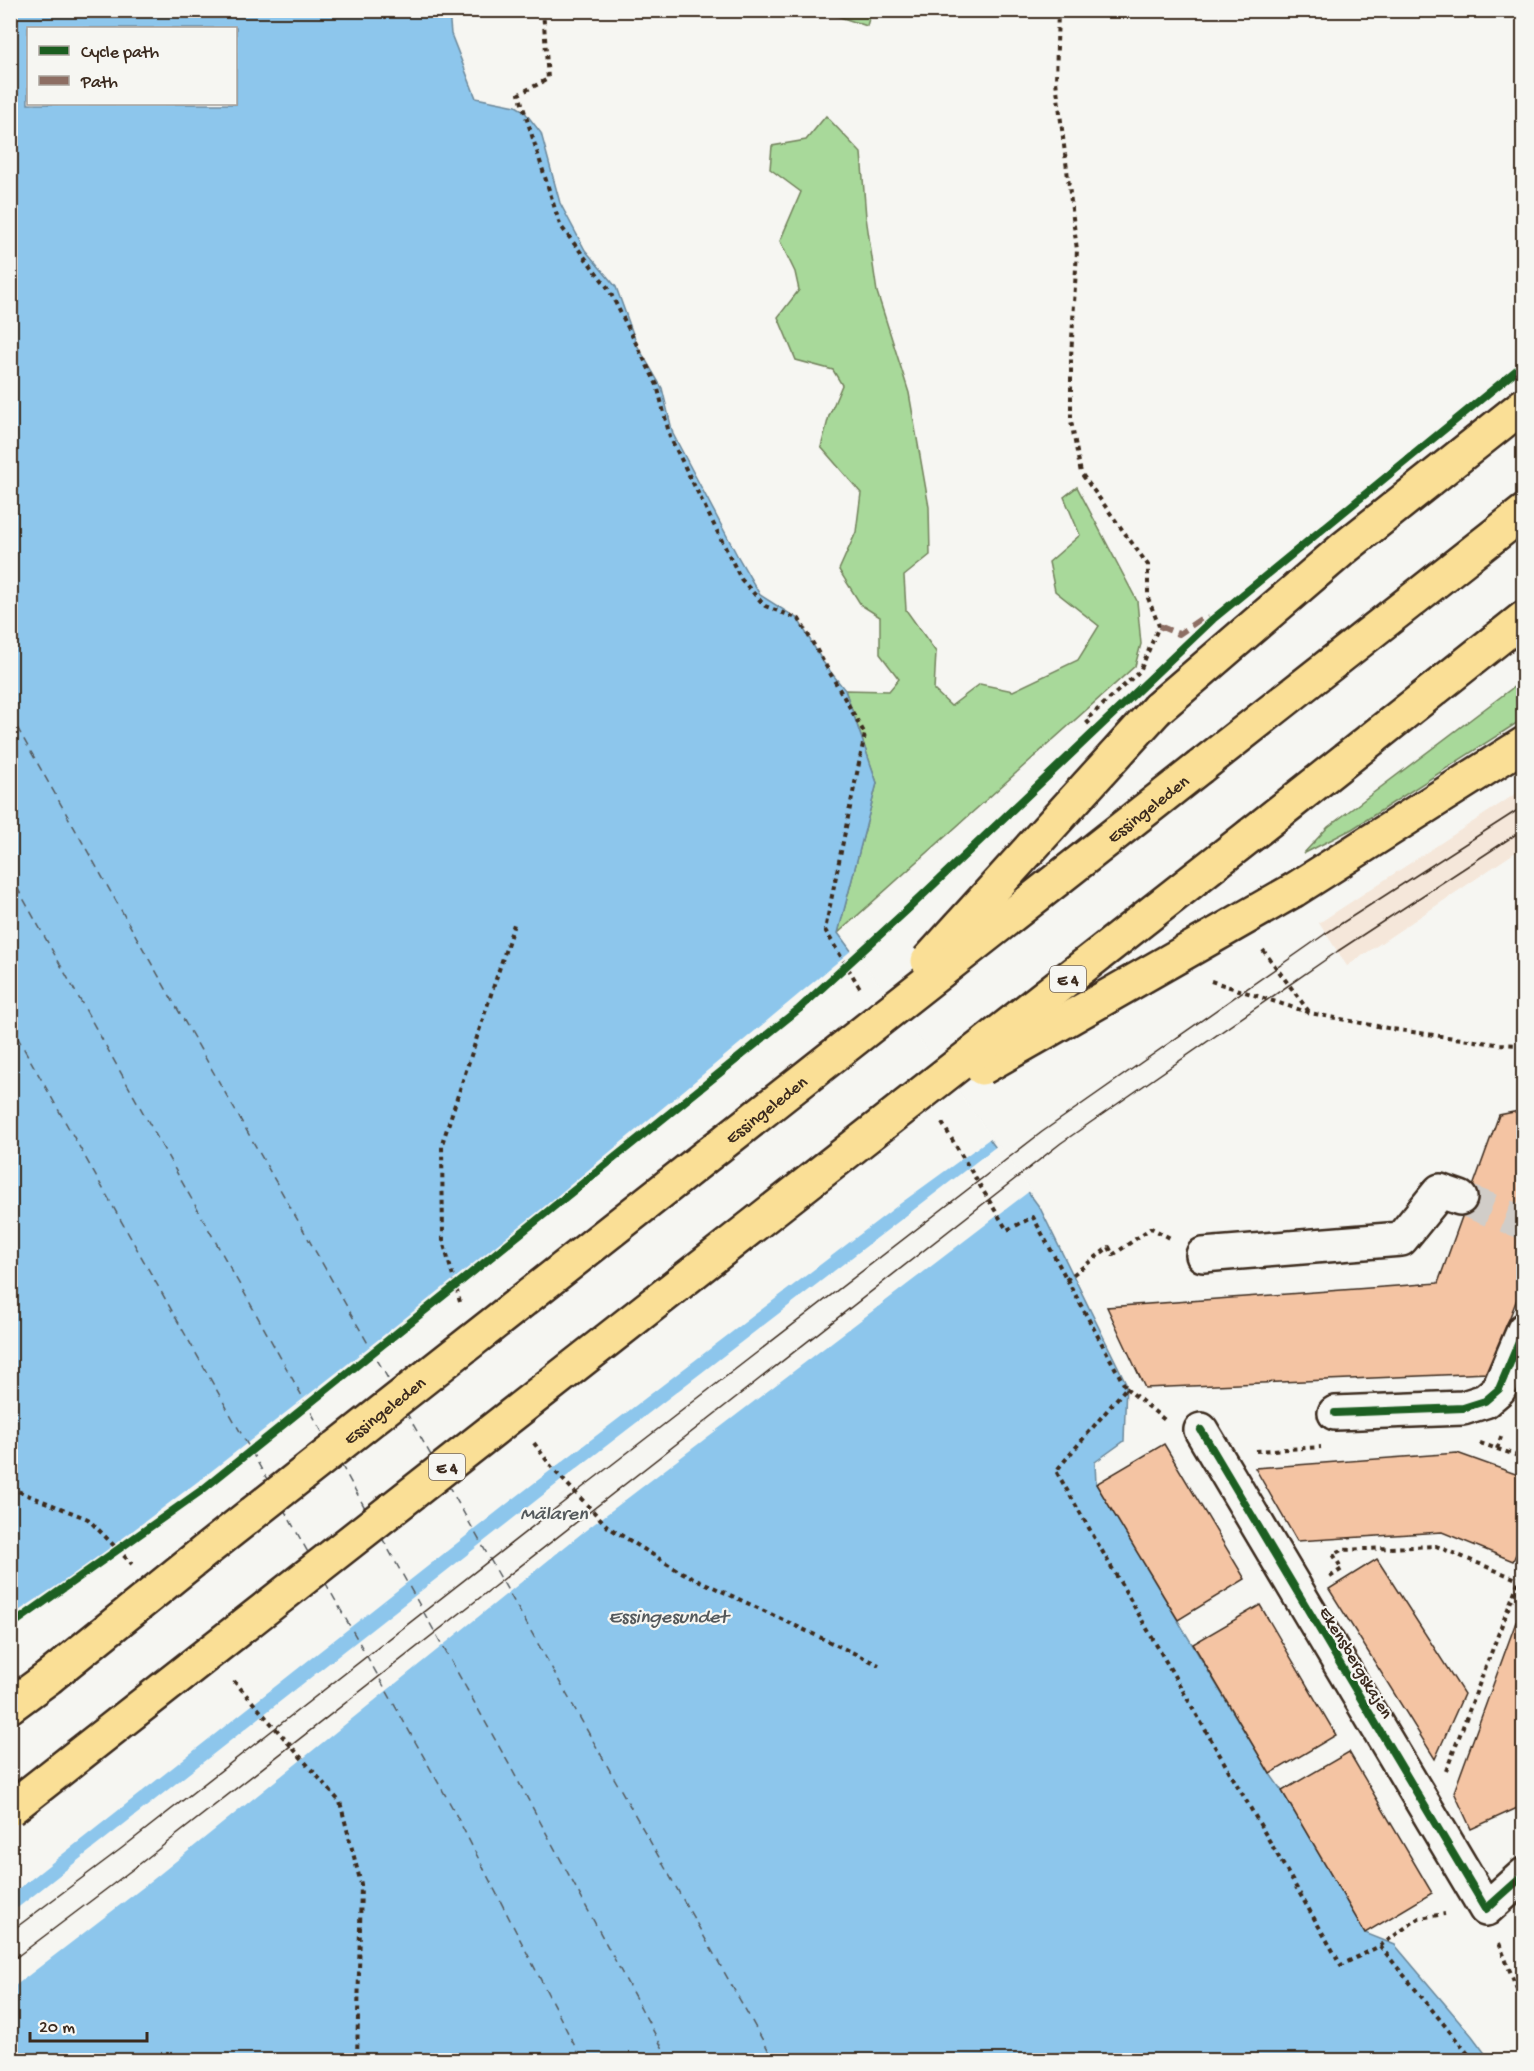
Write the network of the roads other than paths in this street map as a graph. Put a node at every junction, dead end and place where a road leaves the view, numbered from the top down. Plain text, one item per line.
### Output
1 (1524, 405) edge
2 (1524, 512) edge
3 (1524, 618) edge
4 (1524, 744) edge
5 (864, 1031) junction
6 (884, 1124) junction
7 (1460, 1198) tunnel mouth
8 (1203, 1255) dead end
9 (1524, 1330) edge
10 (1335, 1413) dead end
11 (1201, 1430) dead end
12 (48, 1678) junction
13 (10, 1694) edge
14 (10, 1706) edge
15 (10, 1809) edge
16 (1524, 1875) edge

1 - 5 highway, bridge
2 - 5 highway, Essingeleden, bridge
3 - 6 highway, E 4, bridge
4 - 6 highway, bridge
5 - 12 highway, Essingeleden, bridge
6 - 15 highway, E 4, bridge
7 - 8 street
9 - 10 street
11 - 16 street, Ekensbergskajen
12 - 13 highway
12 - 14 highway, Essingeleden

